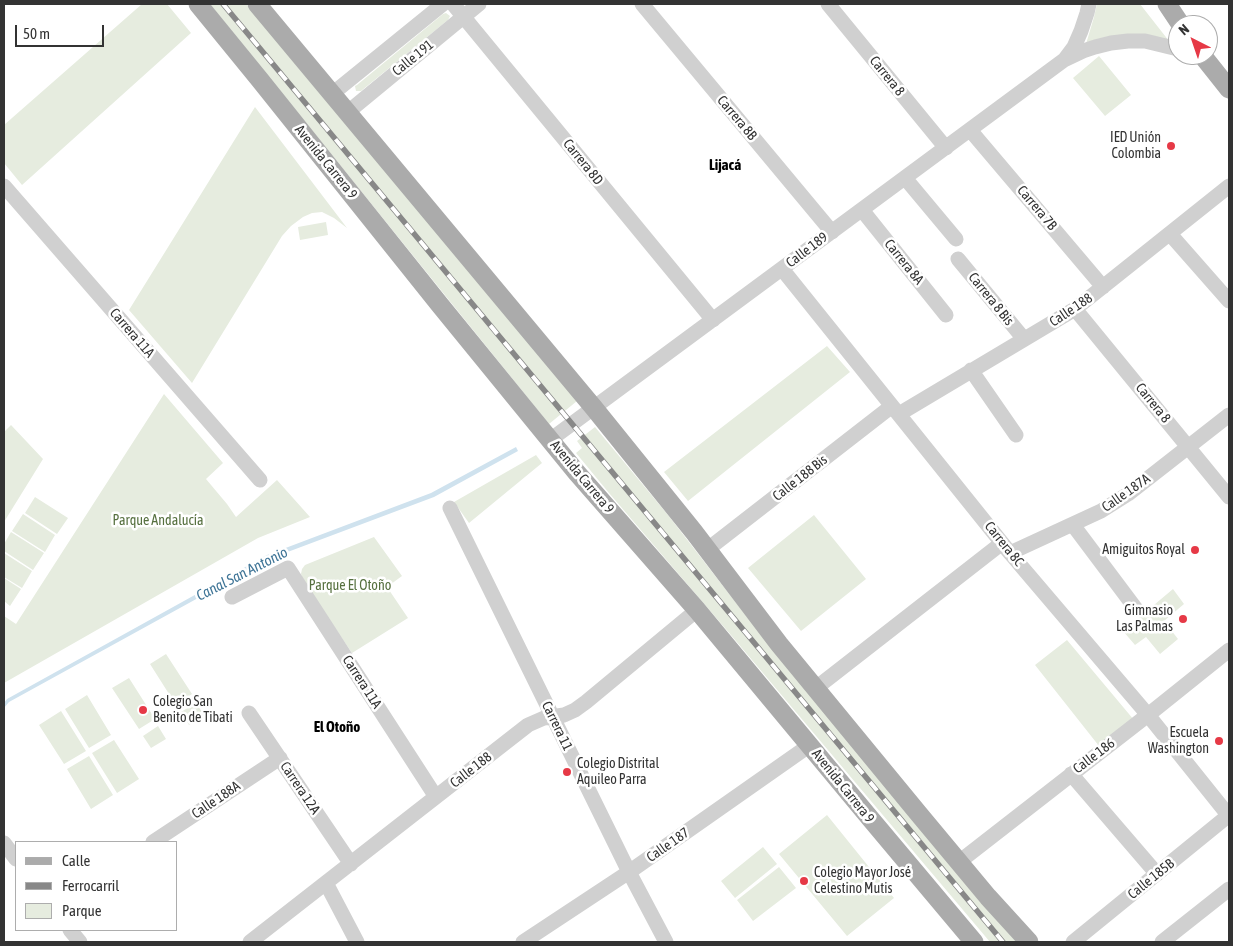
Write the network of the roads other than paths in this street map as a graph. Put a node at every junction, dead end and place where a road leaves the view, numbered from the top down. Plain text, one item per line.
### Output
1 (198, 4) edge
2 (257, 4) edge
3 (443, 4) edge
4 (453, 4) edge
5 (479, 4) edge
6 (642, 4) edge
7 (828, 4) edge
8 (1089, 4) edge
9 (1167, 4) edge
10 (1174, 15) edge
11 (463, 17) junction
12 (1168, 47) edge
13 (1064, 60) junction
14 (1210, 65) edge
15 (1229, 89) edge
16 (332, 94) junction
17 (348, 112) junction
18 (970, 130) junction
19 (946, 148) junction
20 (905, 178) junction
21 (4, 186) edge
22 (1229, 186) edge
23 (862, 210) junction
24 (832, 232) junction
25 (1170, 234) junction
26 (956, 239) dead end
27 (958, 259) dead end
28 (782, 269) junction
29 (1104, 287) junction
30 (1229, 301) edge
31 (1075, 309) junction
32 (946, 314) dead end
33 (713, 320) junction
34 (1024, 339) junction
35 (971, 370) junction
36 (594, 408) junction
37 (896, 410) junction
38 (1229, 415) edge
39 (1016, 435) dead end
40 (550, 440) junction
41 (1189, 447) junction
42 (260, 480) dead end
43 (1229, 497) edge
44 (450, 508) dead end
45 (1073, 525) junction
46 (1006, 548) junction
47 (708, 549) junction
48 (232, 597) dead end
49 (1136, 609) dead end
50 (697, 610) junction
51 (1229, 650) edge
52 (816, 688) junction
53 (249, 712) dead end
54 (1148, 715) junction
55 (552, 717) junction
56 (810, 744) junction
57 (280, 758) junction
58 (1071, 774) junction
59 (436, 797) junction
60 (1229, 816) edge
61 (155, 841) edge
62 (4, 842) edge
63 (15, 858) edge
64 (959, 862) junction
65 (351, 864) junction
66 (629, 872) junction
67 (1157, 874) junction
68 (326, 883) junction
69 (1229, 889) edge
70 (71, 931) edge
71 (80, 942) edge
72 (250, 942) edge
73 (357, 942) edge
74 (523, 942) edge
75 (666, 942) edge
76 (974, 942) edge
77 (1029, 942) edge
78 (1073, 942) edge
79 (1162, 942) edge

1 - 40 main road, Avenida Carrera 9
2 - 16 main road
3 - 16 street, Calle 191
4 - 11 street, Carrera 8D
5 - 11 street, Calle 191
6 - 24 street, Carrera 8B
7 - 19 street, Carrera 8
8 - 13 street, Calle 189
9 - 10 main road
11 - 17 street, Calle 191
11 - 33 street, Carrera 8D
12 - 13 street, Calle 189
13 - 18 street, Calle 189
14 - 15 main road
16 - 17 main road
17 - 36 main road
18 - 19 street, Calle 189
18 - 29 street, Carrera 7B
19 - 20 street, Calle 189
20 - 23 street, Calle 189
20 - 26 street
21 - 42 street, Carrera 11A
22 - 25 street, Calle 188
23 - 24 street, Calle 189
23 - 32 street, Carrera 8A
24 - 28 street, Calle 189
25 - 29 street, Calle 188
25 - 30 street
27 - 34 street, Carrera 8 Bis
28 - 33 street, Calle 189
28 - 37 street, Carrera 8C
29 - 31 street, Calle 188
31 - 34 street, Calle 188
31 - 41 street, Carrera 8
33 - 36 street, Calle 189
34 - 35 street, Calle 188
35 - 37 street, Calle 188
35 - 39 street
36 - 40 street, Calle 189
36 - 47 main road
37 - 46 street, Carrera 8C
37 - 47 street, Calle 188 Bis
38 - 41 street, Calle 187A
40 - 50 main road, Avenida Carrera 9
41 - 43 street, Carrera 8
41 - 45 street, Calle 187A
44 - 55 street, Carrera 11
45 - 46 street, Calle 187A
45 - 49 street
46 - 52 street, Calle 187A
46 - 54 street, Carrera 8C
47 - 52 main road
48 - 59 street, Carrera 11A
50 - 55 street, Calle 188
50 - 56 main road, Avenida Carrera 9
51 - 54 street, Calle 186
52 - 64 main road
53 - 57 street, Carrera 12A
54 - 58 street, Calle 186
54 - 60 street, Carrera 8C
55 - 59 street, Calle 188
55 - 66 street, Carrera 11
56 - 66 street, Calle 187
56 - 76 main road, Avenida Carrera 9
57 - 61 street, Calle 188A
57 - 65 street, Carrera 12A
58 - 64 street, Calle 186
58 - 67 street
59 - 65 street, Calle 188
60 - 67 street, Calle 185B
62 - 63 street
64 - 77 main road
65 - 68 street, Calle 188
66 - 74 street, Calle 187
66 - 75 street, Carrera 11
67 - 78 street, Calle 185B
68 - 72 street, Calle 188
68 - 73 street
69 - 79 street
70 - 71 street

